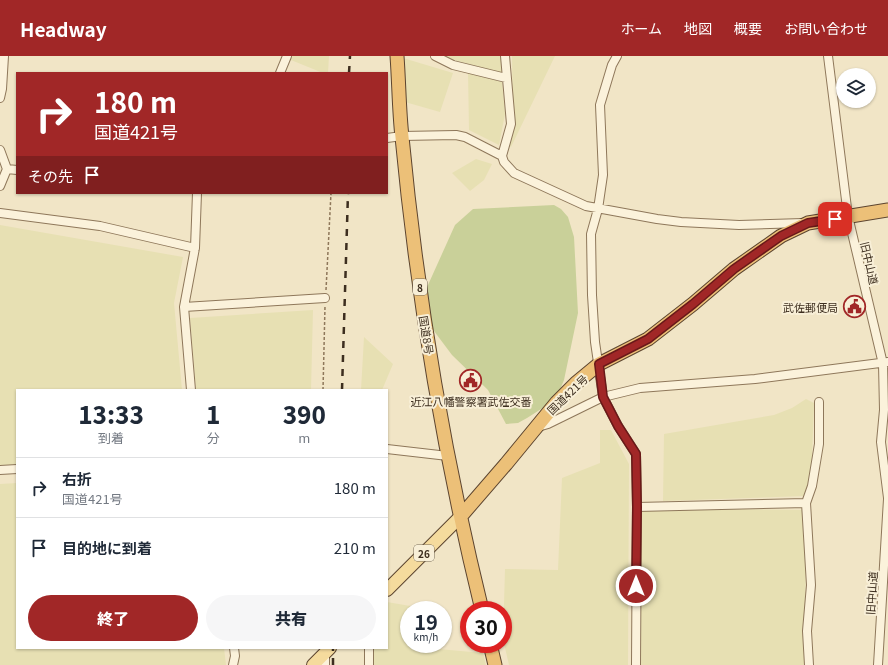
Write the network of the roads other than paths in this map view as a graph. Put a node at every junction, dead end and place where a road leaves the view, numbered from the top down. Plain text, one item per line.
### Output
1 (287, 56) edge
2 (397, 56) edge
3 (435, 56) edge
4 (505, 56) edge
5 (617, 56) edge
6 (828, 56) edge
7 (3, 59) edge
8 (280, 72) edge
9 (506, 78) junction
10 (0, 98) edge
11 (402, 136) junction
12 (388, 138) edge
13 (0, 150) edge
14 (502, 156) junction
15 (7, 169) junction
16 (16, 170) edge
17 (0, 186) edge
18 (197, 194) edge
19 (598, 209) junction
20 (888, 210) edge
21 (0, 213) edge
22 (848, 216) junction
23 (808, 223) junction
24 (194, 248) junction
25 (325, 298) dead end
26 (184, 307) junction
27 (885, 363) edge
28 (599, 364) junction
29 (191, 389) edge
30 (603, 397) junction
31 (819, 402) dead end
32 (535, 427) junction
33 (388, 449) edge
34 (448, 456) junction
35 (16, 469) edge
36 (0, 470) edge
37 (888, 499) edge
38 (806, 503) junction
39 (637, 507) junction
40 (461, 516) junction
41 (388, 589) edge
42 (480, 601) edge
43 (884, 611) edge
44 (234, 649) edge
45 (369, 649) edge
46 (326, 650) edge
47 (492, 653) edge
48 (233, 665) edge
49 (313, 665) edge
50 (325, 665) edge
51 (369, 665) edge
52 (495, 665) edge
53 (636, 665) edge
54 (809, 665) edge
55 (878, 665) edge

1 - 8 street
2 - 11 highway, 国道8号 / 8
3 - 9 street
4 - 9 street
5 - 19 street
6 - 22 street, 旧中山道
7 - 10 street
9 - 14 street
11 - 12 street
11 - 14 street
11 - 34 highway, 国道8号 / 8
13 - 15 street
14 - 19 street
15 - 16 street
15 - 17 street
18 - 24 street
19 - 23 street
19 - 28 street
20 - 22 highway, 国道421号
21 - 24 street
22 - 23 highway, 国道421号
22 - 27 street, 旧中山道
23 - 28 highway, 国道421号
24 - 26 street
25 - 26 street
26 - 29 street
27 - 30 street
27 - 37 street, 旧中山道
28 - 30 street
28 - 32 highway, 国道421号
30 - 32 street
30 - 39 street
31 - 38 street
32 - 40 highway, 国道421号
33 - 34 street
34 - 40 highway, 国道8号 / 8
35 - 36 street
37 - 43 street, 旧中山道
38 - 39 street
38 - 54 street
39 - 53 street
40 - 41 main road, 26
40 - 42 highway, 国道8号 / 8
43 - 55 street, 旧中山道
44 - 48 street
45 - 51 street
46 - 49 main road
46 - 50 street
47 - 52 highway

